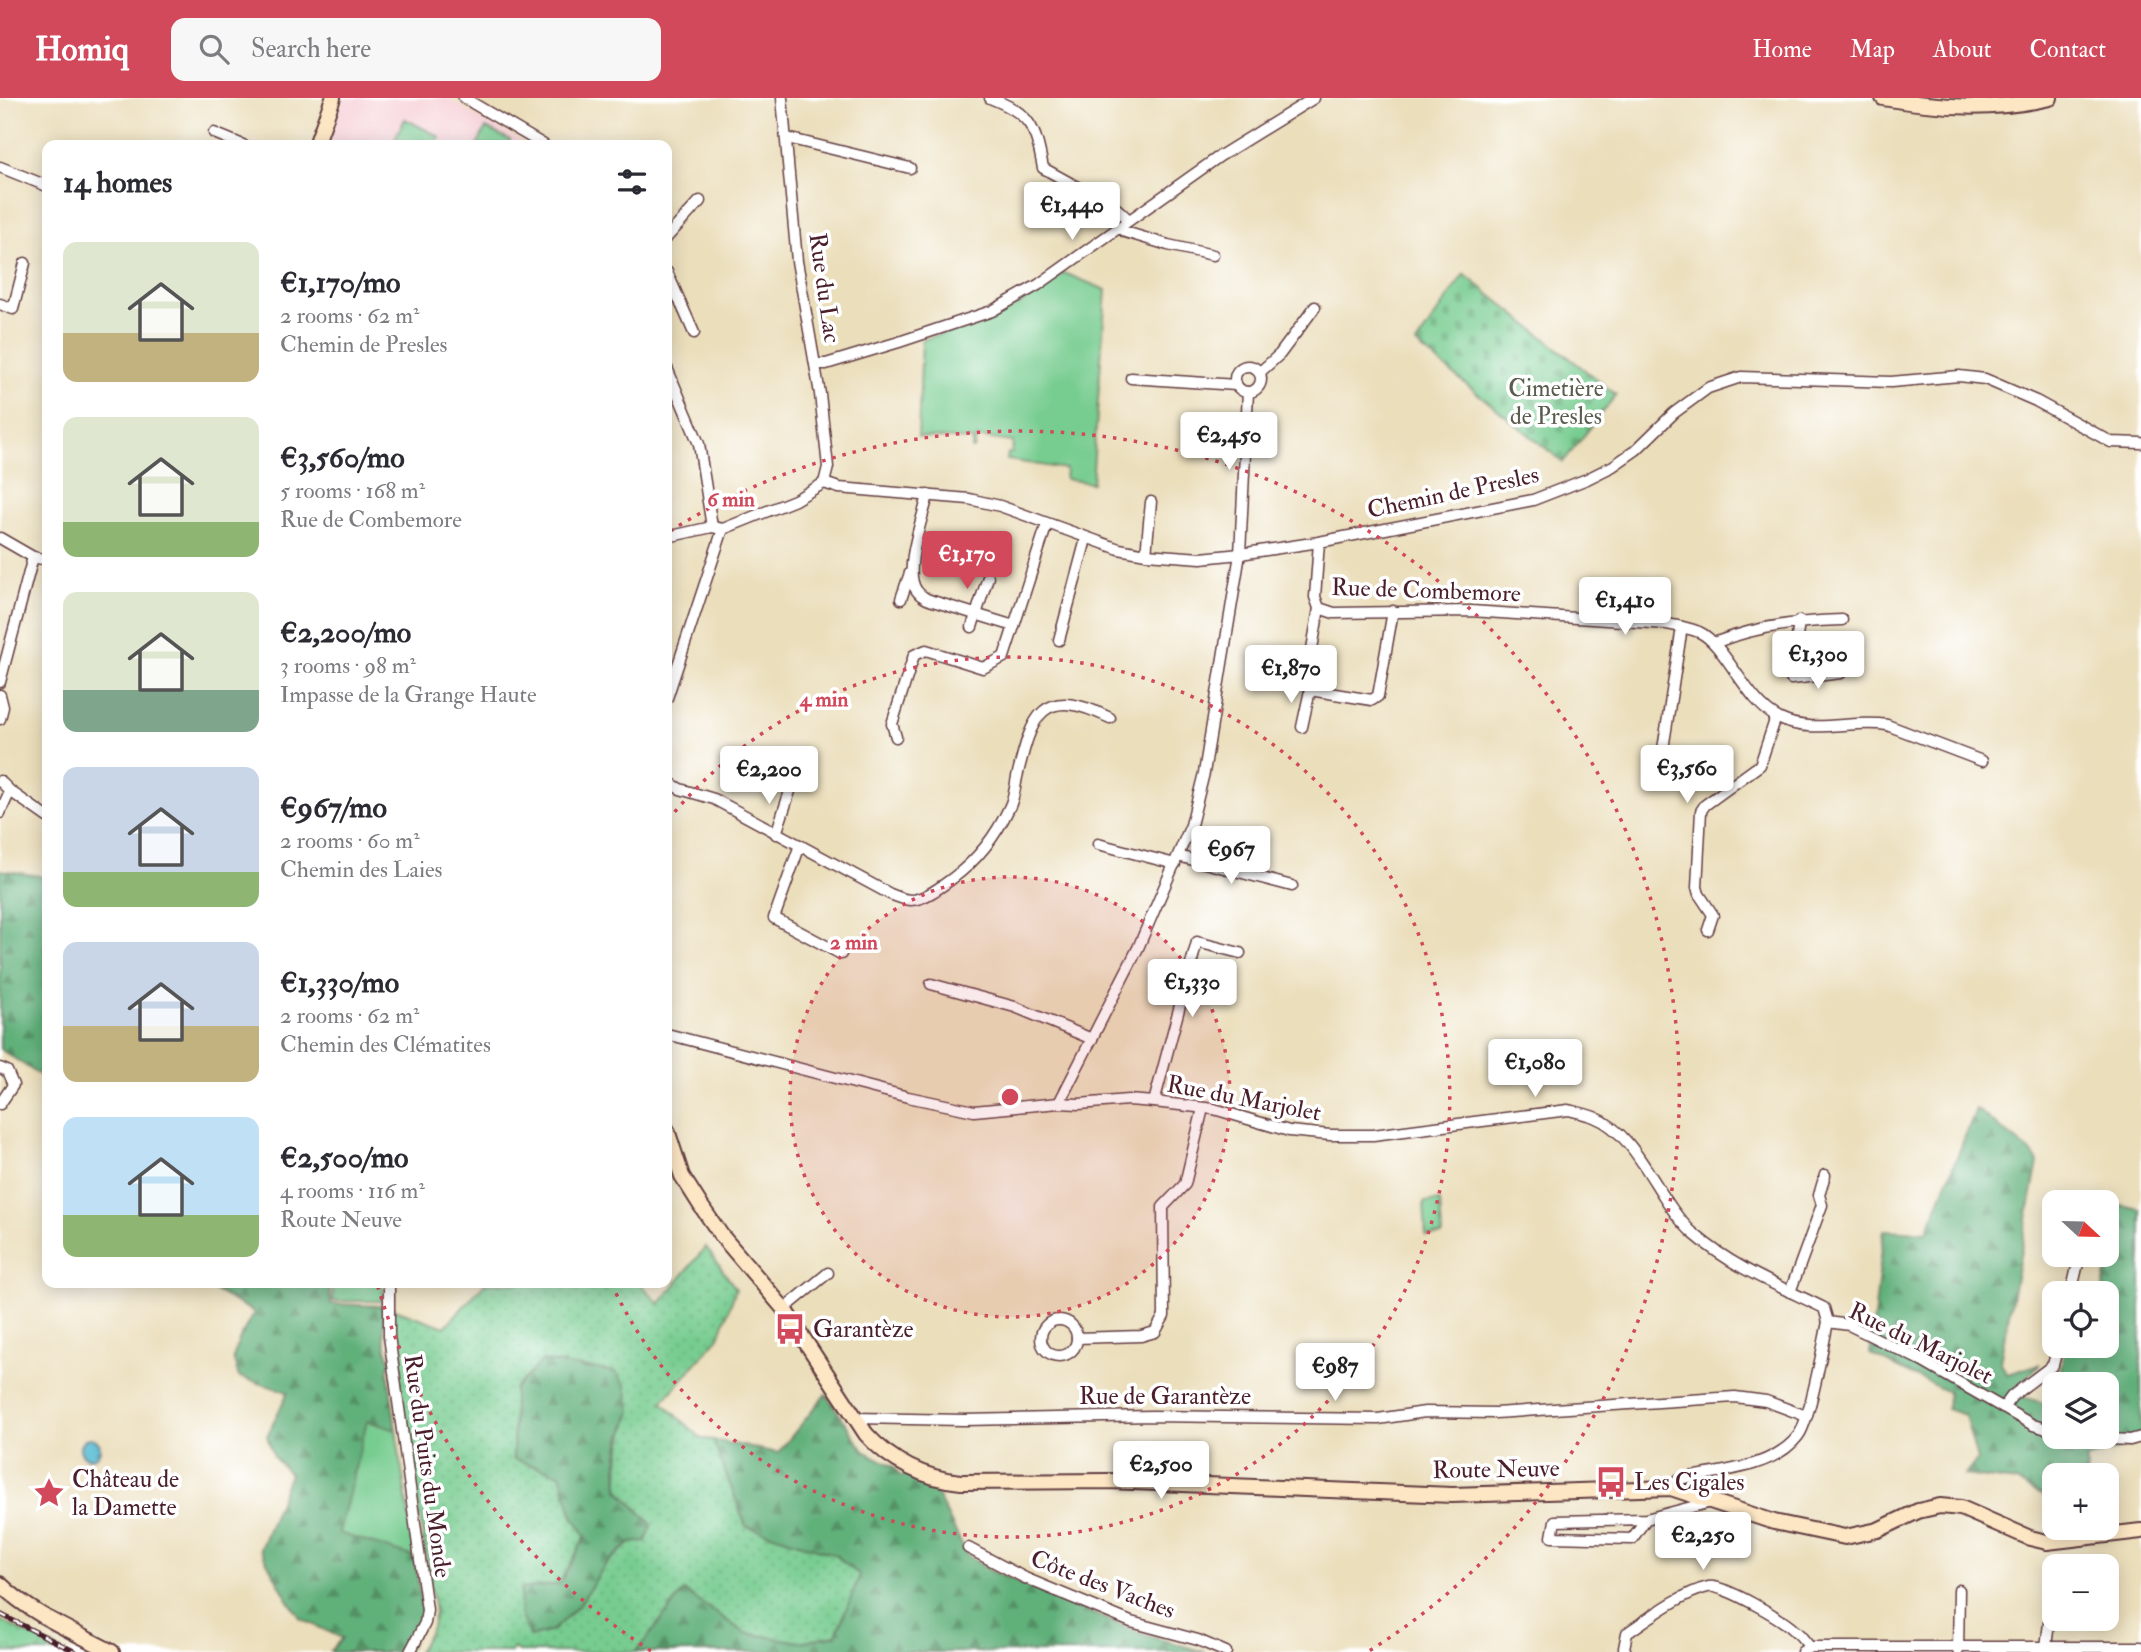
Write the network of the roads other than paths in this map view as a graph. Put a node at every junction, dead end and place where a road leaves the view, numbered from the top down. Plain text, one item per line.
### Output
1 (333, 98) edge
2 (464, 98) edge
3 (782, 98) edge
4 (990, 98) edge
5 (1314, 98) edge
6 (1883, 98) edge
7 (2050, 98) edge
8 (215, 133) dead end
9 (787, 138) junction
10 (231, 140) edge
11 (318, 140) edge
12 (535, 140) edge
13 (0, 167) edge
14 (910, 168) dead end
15 (42, 184) edge
16 (700, 201) dead end
17 (1129, 220) junction
18 (1119, 227) junction
19 (672, 232) edge
20 (1213, 255) dead end
21 (25, 263) dead end
22 (672, 283) edge
23 (0, 304) edge
24 (1315, 307) dead end
25 (694, 333) dead end
26 (816, 364) junction
27 (1259, 373) junction
28 (1131, 378) dead end
29 (672, 381) edge
30 (1236, 385) junction
31 (1248, 392) junction
32 (2141, 443) edge
33 (824, 483) junction
34 (928, 495) junction
35 (1150, 502) dead end
36 (1047, 524) junction
37 (718, 528) junction
38 (672, 536) edge
39 (0, 538) edge
40 (1086, 539) junction
41 (1320, 542) junction
42 (1146, 554) junction
43 (1240, 554) junction
44 (33, 557) junction
45 (42, 559) edge
46 (910, 572) junction
47 (988, 577) dead end
48 (901, 599) dead end
49 (1319, 608) junction
50 (1393, 611) junction
51 (976, 615) junction
52 (1842, 620) dead end
53 (1799, 621) junction
54 (1014, 626) junction
55 (972, 627) dead end
56 (1682, 627) junction
57 (1059, 640) dead end
58 (1714, 643) junction
59 (1841, 673) dead end
60 (672, 681) edge
61 (0, 682) edge
62 (1310, 690) junction
63 (0, 695) edge
64 (1776, 717) junction
65 (1110, 718) dead end
66 (0, 719) edge
67 (1302, 727) dead end
68 (896, 737) dead end
69 (1982, 761) dead end
70 (1661, 762) dead end
71 (0, 781) edge
72 (672, 784) edge
73 (791, 788) dead end
74 (10, 791) junction
75 (0, 813) edge
76 (42, 813) edge
77 (776, 834) junction
78 (1098, 844) dead end
79 (800, 845) junction
80 (1177, 860) junction
81 (1292, 886) dead end
82 (1708, 930) dead end
83 (1240, 953) dead end
84 (841, 954) dead end
85 (931, 984) dead end
86 (672, 1035) edge
87 (1092, 1039) junction
88 (0, 1068) edge
89 (1154, 1102) junction
90 (1059, 1103) junction
91 (0, 1104) edge
92 (1203, 1108) junction
93 (672, 1145) edge
94 (1825, 1175) dead end
95 (828, 1272) dead end
96 (389, 1288) edge
97 (1790, 1292) junction
98 (784, 1309) junction
99 (1828, 1322) junction
100 (1077, 1338) dead end
101 (2055, 1358) edge
102 (2003, 1408) junction
103 (1806, 1416) junction
104 (855, 1418) junction
105 (2042, 1428) edge
106 (2141, 1437) edge
107 (2119, 1439) edge
108 (1671, 1488) junction
109 (1715, 1501) junction
110 (1646, 1519) junction
111 (2141, 1531) edge
112 (968, 1548) dead end
113 (0, 1584) edge
114 (1959, 1590) dead end
115 (2048, 1631) edge
116 (2046, 1647) junction
117 (2141, 1647) edge
118 (1826, 1649) edge
119 (1806, 1650) edge
120 (1958, 1650) edge
121 (2009, 1650) edge
122 (2108, 1650) edge
123 (112, 1652) edge
124 (410, 1652) edge
125 (1226, 1652) edge
126 (1626, 1652) edge

1 - 11 street
2 - 12 street
3 - 9 street, Rue du Lac
4 - 17 street
5 - 17 street
6 - 7 street
8 - 10 street
9 - 14 street
9 - 26 street, Rue du Lac
13 - 15 street
16 - 19 street
17 - 18 street
18 - 20 street
18 - 26 street
21 - 23 street
22 - 25 street
24 - 27 street
26 - 33 street, Rue du Lac
27 - 30 street
27 - 31 street
28 - 30 street
29 - 37 street
30 - 31 street
31 - 43 street
32 - 41 street, Chemin de Presles
33 - 34 street, Chemin de Presles
33 - 37 street
34 - 36 street, Chemin de Presles
34 - 46 street
35 - 42 street
36 - 40 street, Chemin de Presles
36 - 54 street
37 - 38 street
37 - 60 street
39 - 44 street
40 - 42 street, Chemin de Presles
40 - 57 street
41 - 43 street, Chemin de Presles
41 - 49 street, Rue de Combemore
42 - 43 street, Chemin de Presles
43 - 80 street
44 - 45 street
44 - 61 street
46 - 48 street
46 - 51 street
47 - 51 street
49 - 50 street, Rue de Combemore
49 - 62 street
50 - 56 street, Rue de Combemore
50 - 62 street
51 - 54 street
51 - 55 street
52 - 53 street
53 - 58 street
53 - 59 street
54 - 68 street
56 - 58 street, Rue de Combemore
56 - 70 street
58 - 64 street, Rue de Combemore
62 - 67 street
63 - 66 street
64 - 69 street, Rue de Combemore
64 - 82 street
65 - 79 street
71 - 74 street
72 - 77 street
73 - 77 street
74 - 75 street
74 - 76 street
77 - 79 street
78 - 80 street
79 - 84 street
80 - 81 street
80 - 87 street
83 - 89 street
85 - 87 street
86 - 90 street, Rue du Marjolet
87 - 90 street
88 - 91 street
89 - 90 street, Rue du Marjolet
89 - 92 street, Rue du Marjolet
92 - 97 street, Rue du Marjolet
92 - 100 street
93 - 98 street, Route Neuve
94 - 97 street
95 - 98 street
96 - 124 street, Rue du Puits du Monde
97 - 99 street, Rue du Marjolet
98 - 104 street, Route Neuve
99 - 102 street, Rue du Marjolet
99 - 103 street
101 - 102 street, Rue du Marjolet
102 - 105 street, Rue du Marjolet
103 - 104 street, Rue de Garantèze
103 - 108 street
104 - 108 street, Route Neuve
106 - 107 street
108 - 109 street, Route Neuve
109 - 110 street
109 - 111 street, Route Neuve
110 - 110 street
112 - 125 street, Côte des Vaches
113 - 123 street
114 - 120 street
115 - 116 street
116 - 121 street
116 - 122 street
117 - 122 street
118 - 119 street
118 - 120 street
119 - 126 street
120 - 121 street

